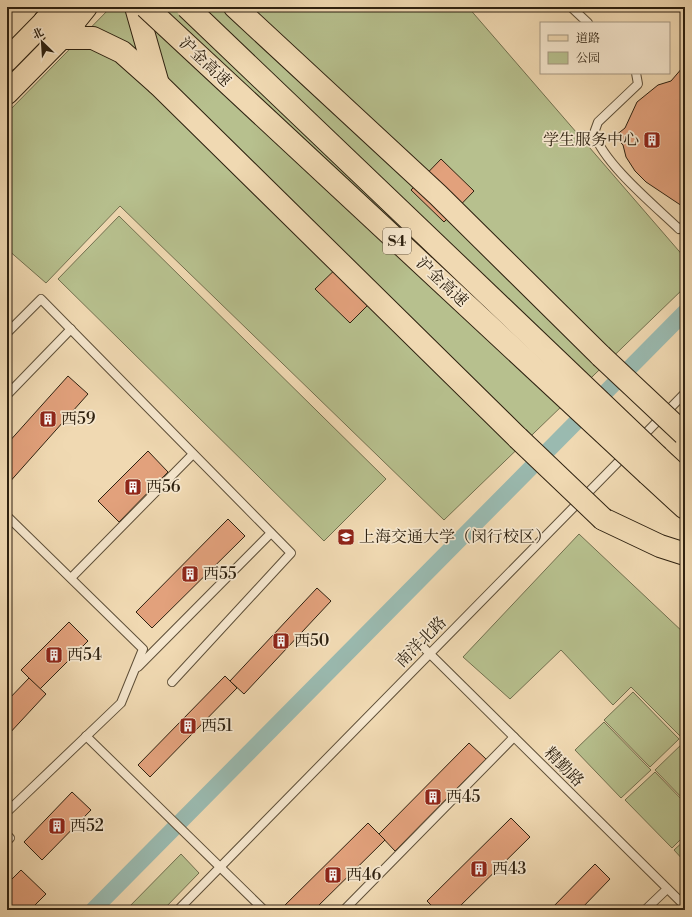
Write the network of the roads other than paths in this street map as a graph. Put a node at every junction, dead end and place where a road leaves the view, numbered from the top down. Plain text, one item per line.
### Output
1 (64, 7) edge
2 (86, 7) edge
3 (91, 7) edge
4 (136, 7) edge
5 (146, 7) edge
6 (188, 7) edge
7 (235, 7) edge
8 (571, 7) edge
9 (52, 12) edge
10 (587, 22) edge
11 (62, 38) junction
12 (7, 60) edge
13 (636, 74) edge
14 (158, 84) junction
15 (7, 93) edge
16 (685, 225) edge
17 (71, 329) junction
18 (7, 333) edge
19 (685, 393) edge
20 (7, 395) edge
21 (685, 434) edge
22 (193, 454) junction
23 (653, 466) junction
24 (685, 482) edge
25 (685, 508) edge
26 (7, 516) edge
27 (271, 533) junction
28 (685, 554) edge
29 (71, 578) junction
30 (423, 647) dead end
31 (429, 654) junction
32 (134, 670) junction
33 (172, 682) dead end
34 (86, 736) junction
35 (514, 737) junction
36 (7, 812) edge
37 (7, 835) edge
38 (7, 841) edge
39 (221, 866) junction
40 (667, 888) junction
41 (685, 906) edge
42 (178, 910) edge
43 (264, 910) edge
44 (344, 910) edge
45 (645, 910) edge

1 - 9 main road
2 - 11 main road
3 - 11 main road
4 - 14 main road
5 - 23 main road, 沪金高速 / S4, bridge
6 - 23 main road, 沪金高速 / S4, bridge
7 - 21 main road, bridge
8 - 10 lane
9 - 11 main road
9 - 12 main road
11 - 14 main road
11 - 15 main road
13 - 16 lane
14 - 28 main road, bridge
17 - 18 lane
17 - 20 lane
17 - 22 lane
19 - 31 lane, 南洋北路
22 - 27 lane
22 - 29 lane
23 - 24 main road, 沪金高速 / S4
23 - 25 main road, 沪金高速 / S4
26 - 29 lane
27 - 32 lane
27 - 33 lane
29 - 32 lane
30 - 31 lane, 精勤路
31 - 35 lane, 精勤路
31 - 39 lane, 南洋北路
32 - 34 lane
34 - 36 lane
34 - 39 lane
35 - 40 lane, 精勤路
35 - 44 lane
37 - 38 lane
39 - 42 lane, 南洋北路
39 - 43 lane
40 - 41 lane, 精勤路
40 - 45 lane

